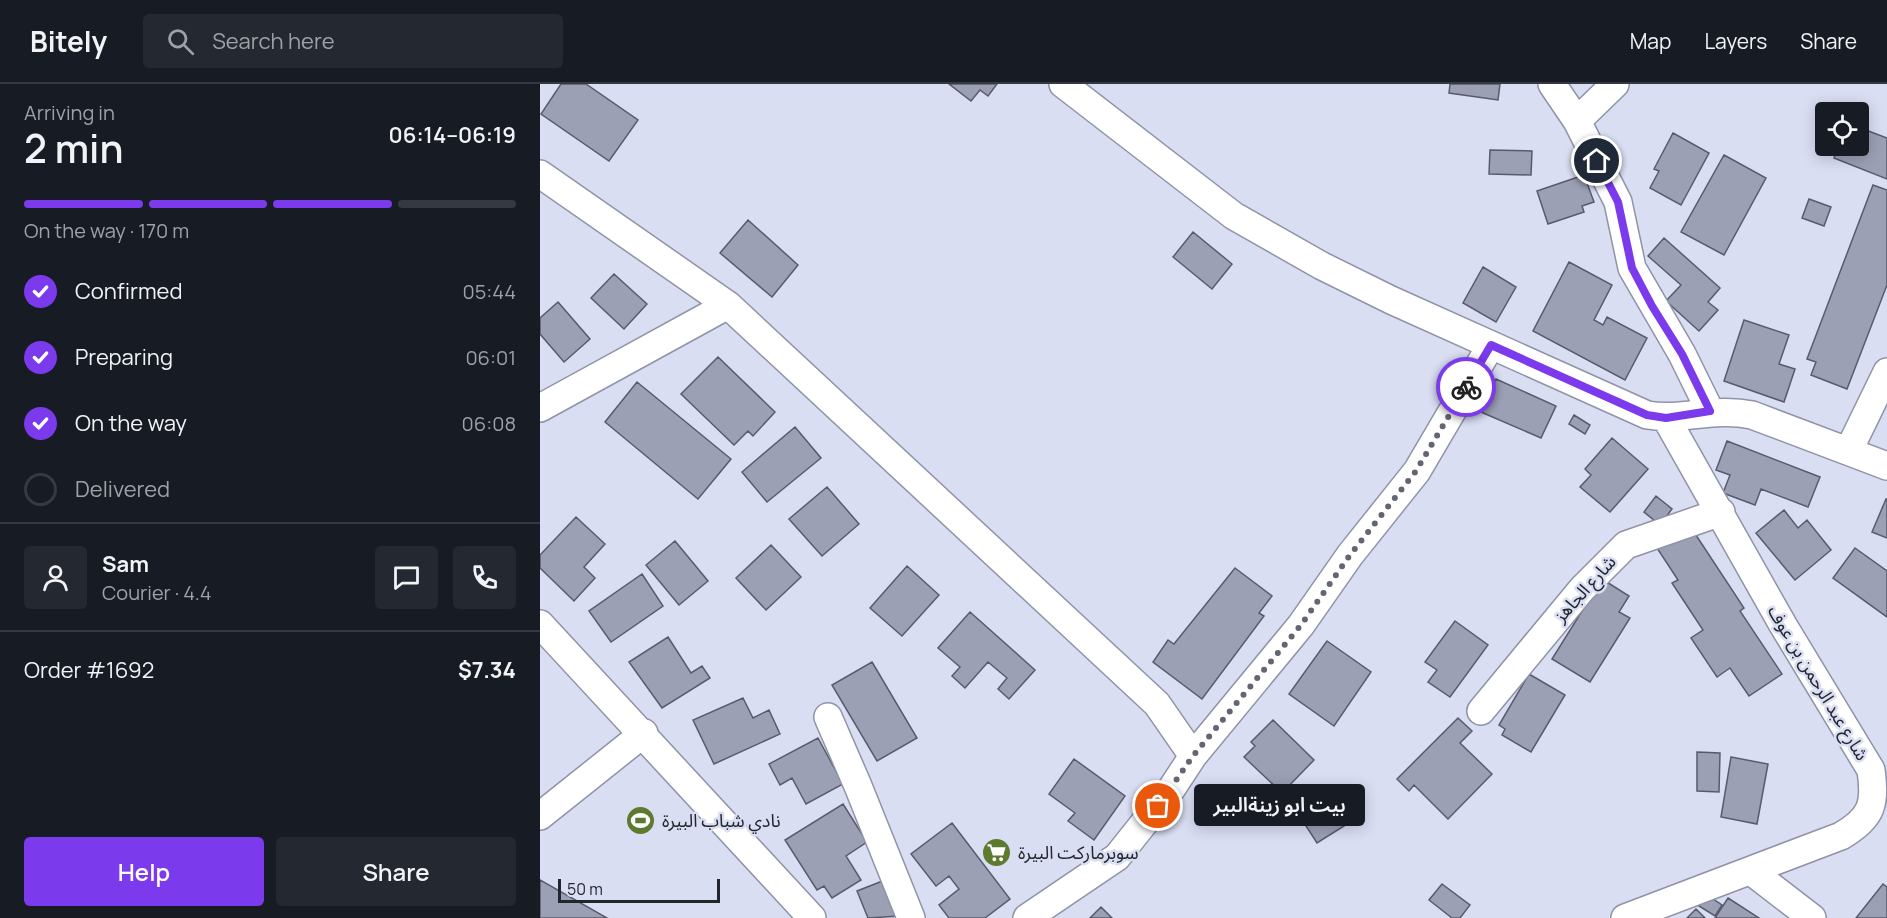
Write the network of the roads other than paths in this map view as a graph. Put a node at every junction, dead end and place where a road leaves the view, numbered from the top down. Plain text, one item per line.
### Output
1 (1063, 84) edge
2 (1552, 84) edge
3 (1615, 84) edge
4 (1577, 121) junction
5 (540, 174) edge
6 (728, 305) junction
7 (1491, 345) junction
8 (1887, 372) edge
9 (540, 408) edge
10 (1710, 411) junction
11 (1666, 418) junction
12 (1849, 450) junction
13 (1887, 466) edge
14 (1721, 512) junction
15 (540, 624) edge
16 (1481, 711) dead end
17 (828, 717) dead end
18 (644, 733) junction
19 (1193, 756) junction
20 (540, 816) edge
21 (1751, 871) junction
22 (812, 918) edge
23 (911, 918) edge
24 (1027, 918) edge
25 (1625, 918) edge
26 (1812, 918) edge

1 - 7 street
2 - 4 street
3 - 4 street
4 - 10 street
5 - 6 street
6 - 9 street
6 - 19 street
7 - 11 street
7 - 19 street
8 - 12 street
10 - 11 street
10 - 12 street
11 - 14 street, شارع عبد الرحمن بن عوف
12 - 13 street
14 - 16 street, شارع الجاهز
14 - 21 street, شارع عبد الرحمن بن عوف
15 - 18 street
17 - 23 street
18 - 20 street
18 - 22 street
19 - 24 street
21 - 25 street, شارع عبد الرحمن بن عوف
21 - 26 street

